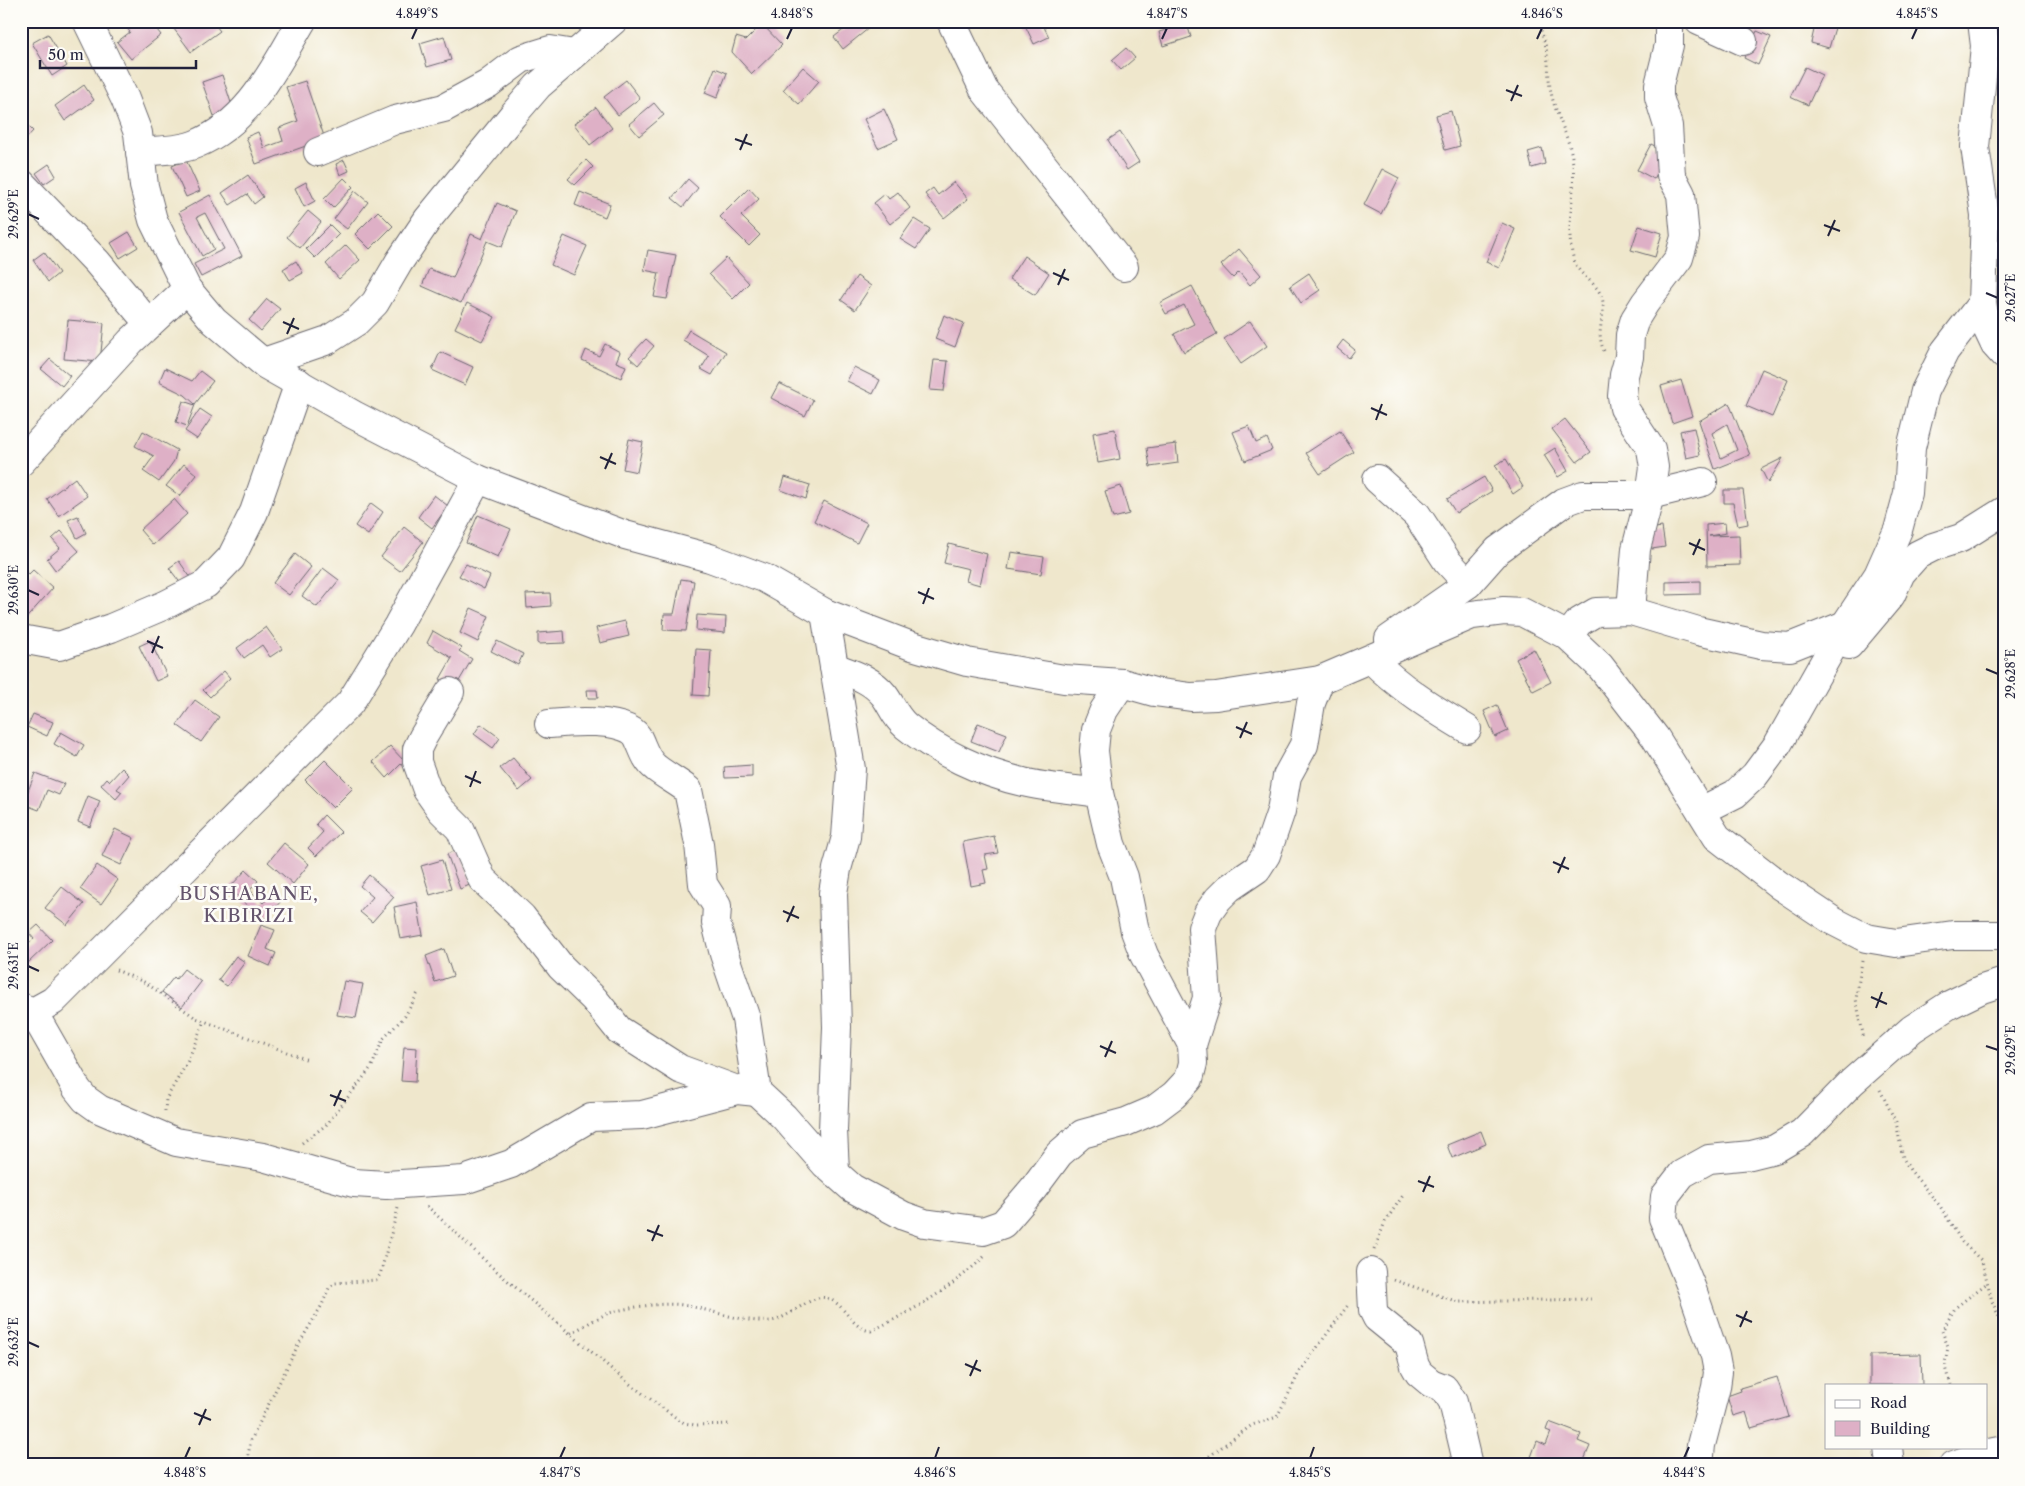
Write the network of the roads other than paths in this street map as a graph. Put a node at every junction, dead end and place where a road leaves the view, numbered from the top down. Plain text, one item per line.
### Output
1 (87, 21) edge
2 (302, 21) edge
3 (613, 21) edge
4 (951, 21) edge
5 (1669, 21) edge
6 (1699, 21) edge
7 (1982, 21) edge
8 (1743, 41) dead end
9 (574, 54) junction
10 (140, 152) junction
11 (318, 152) dead end
12 (21, 183) edge
13 (1124, 267) dead end
14 (187, 289) junction
15 (1982, 303) junction
16 (149, 324) junction
17 (2004, 355) edge
18 (264, 362) junction
19 (299, 383) junction
20 (21, 462) edge
21 (478, 479) junction
22 (1377, 479) dead end
23 (1703, 482) dead end
24 (1650, 496) junction
25 (2004, 511) edge
26 (1468, 584) junction
27 (1631, 611) junction
28 (825, 613) junction
29 (1845, 625) junction
30 (1568, 636) junction
31 (21, 639) edge
32 (1364, 662) junction
33 (1824, 664) junction
34 (834, 667) junction
35 (1320, 680) junction
36 (1122, 683) junction
37 (450, 692) dead end
38 (548, 724) dead end
39 (1467, 729) dead end
40 (1099, 793) junction
41 (1701, 811) junction
42 (2004, 935) edge
43 (2004, 982) edge
44 (27, 1009) edge
45 (1192, 1045) junction
46 (747, 1091) junction
47 (835, 1172) junction
48 (1370, 1272) road end
49 (1888, 1448) edge
50 (2004, 1450) edge
51 (1468, 1465) edge
52 (1699, 1465) edge
53 (1890, 1465) edge
54 (1954, 1465) edge

1 - 10 street
2 - 10 street
3 - 9 street
4 - 13 street
5 - 24 street
6 - 8 street
7 - 15 street
9 - 11 street
9 - 18 street
10 - 14 street
12 - 16 street
14 - 16 street
14 - 18 street
15 - 17 street
15 - 29 street
16 - 20 street
18 - 19 street
19 - 21 street
19 - 31 street
21 - 28 street
21 - 44 street
22 - 26 street
23 - 24 street
24 - 26 street
24 - 27 street
25 - 33 street
26 - 32 street
27 - 29 street
27 - 30 street
28 - 34 street
28 - 36 street
29 - 33 street
30 - 32 street
30 - 41 street
32 - 35 street
32 - 39 street
33 - 41 street
34 - 40 street
34 - 47 street
35 - 36 street
35 - 45 street
36 - 40 street
37 - 46 street
38 - 46 street
40 - 45 street
41 - 42 street
43 - 52 street
44 - 46 street
45 - 47 street
46 - 47 street
48 - 51 street
49 - 53 street
50 - 54 street

